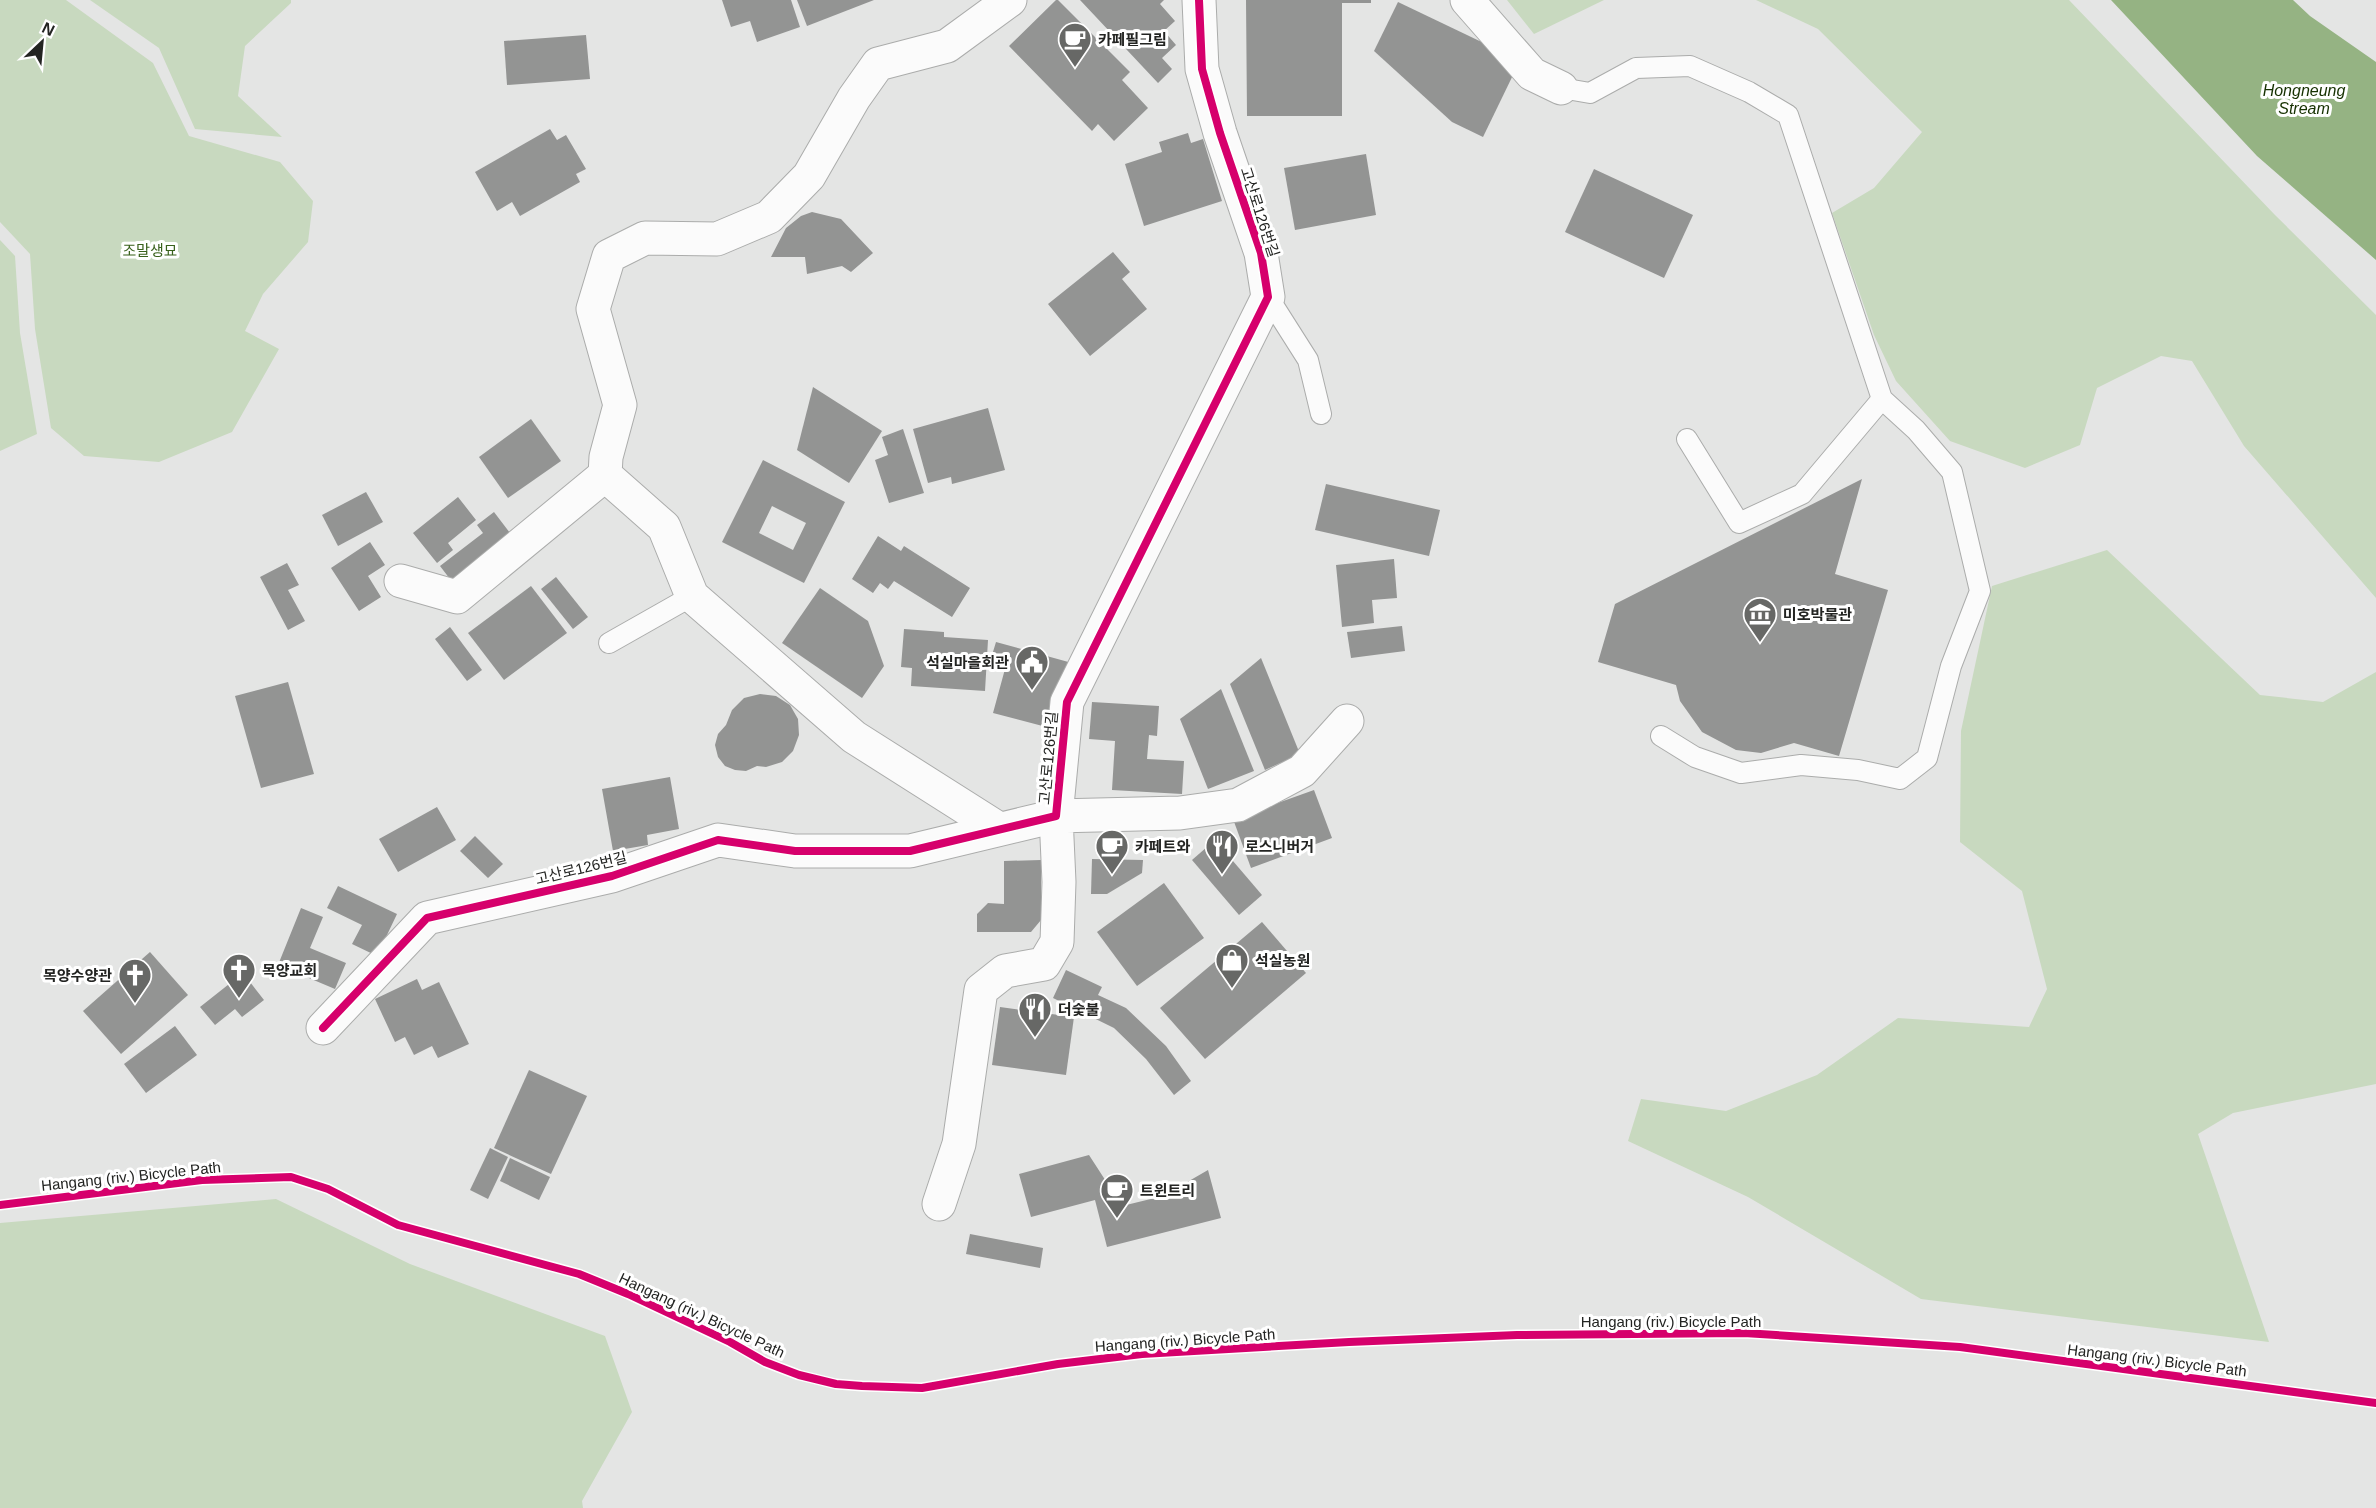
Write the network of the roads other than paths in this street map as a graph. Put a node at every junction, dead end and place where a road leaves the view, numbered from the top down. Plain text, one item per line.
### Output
1 (1010, 0) edge
2 (1199, 0) edge
3 (1467, 0) edge
4 (1561, 88) joint
5 (1268, 297) junction
6 (1882, 399) junction
7 (1321, 414) dead end
8 (1687, 439) dead end
9 (605, 475) junction
10 (400, 581) dead end
11 (692, 597) junction
12 (609, 643) dead end
13 (1347, 721) dead end
14 (1661, 736) dead end
15 (1056, 816) junction
16 (999, 829) junction
17 (323, 1028) dead end
18 (939, 1204) dead end

1 - 9 street
2 - 5 street, 고산로126번길
3 - 4 street
4 - 6 lane
5 - 7 lane
5 - 15 street, 고산로126번길
6 - 8 lane
6 - 14 lane
9 - 10 street
9 - 11 street
11 - 12 lane
11 - 16 street
13 - 15 street
15 - 16 street, 고산로126번길
15 - 18 street
16 - 17 street, 고산로126번길

